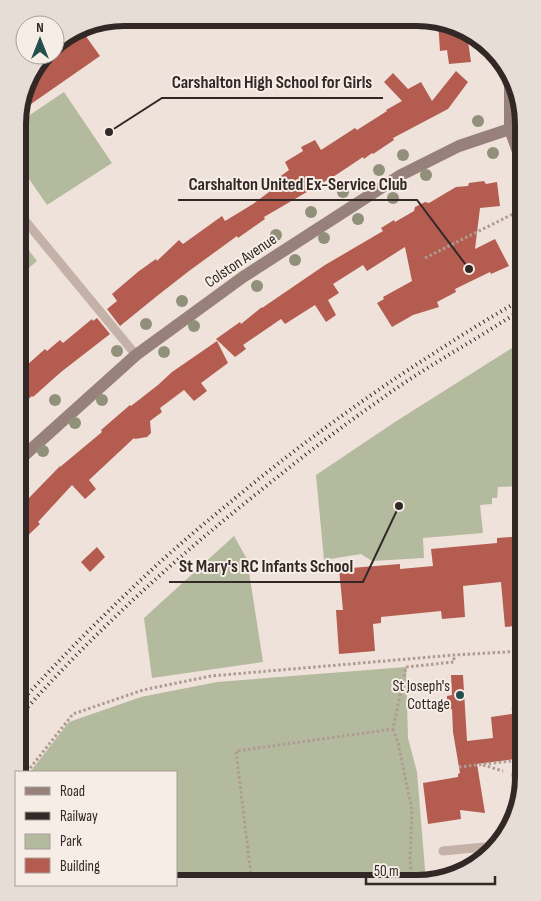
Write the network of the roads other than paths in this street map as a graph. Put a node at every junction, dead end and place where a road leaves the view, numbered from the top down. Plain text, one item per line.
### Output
1 (510, 93) edge
2 (510, 129) junction
3 (515, 142) edge
4 (26, 222) edge
5 (136, 355) junction
6 (26, 454) edge
7 (485, 847) edge
8 (444, 851) dead end

1 - 2 street
2 - 3 street
2 - 5 street, Colston Avenue
4 - 5 lane
5 - 6 street, Colston Avenue
7 - 8 lane

